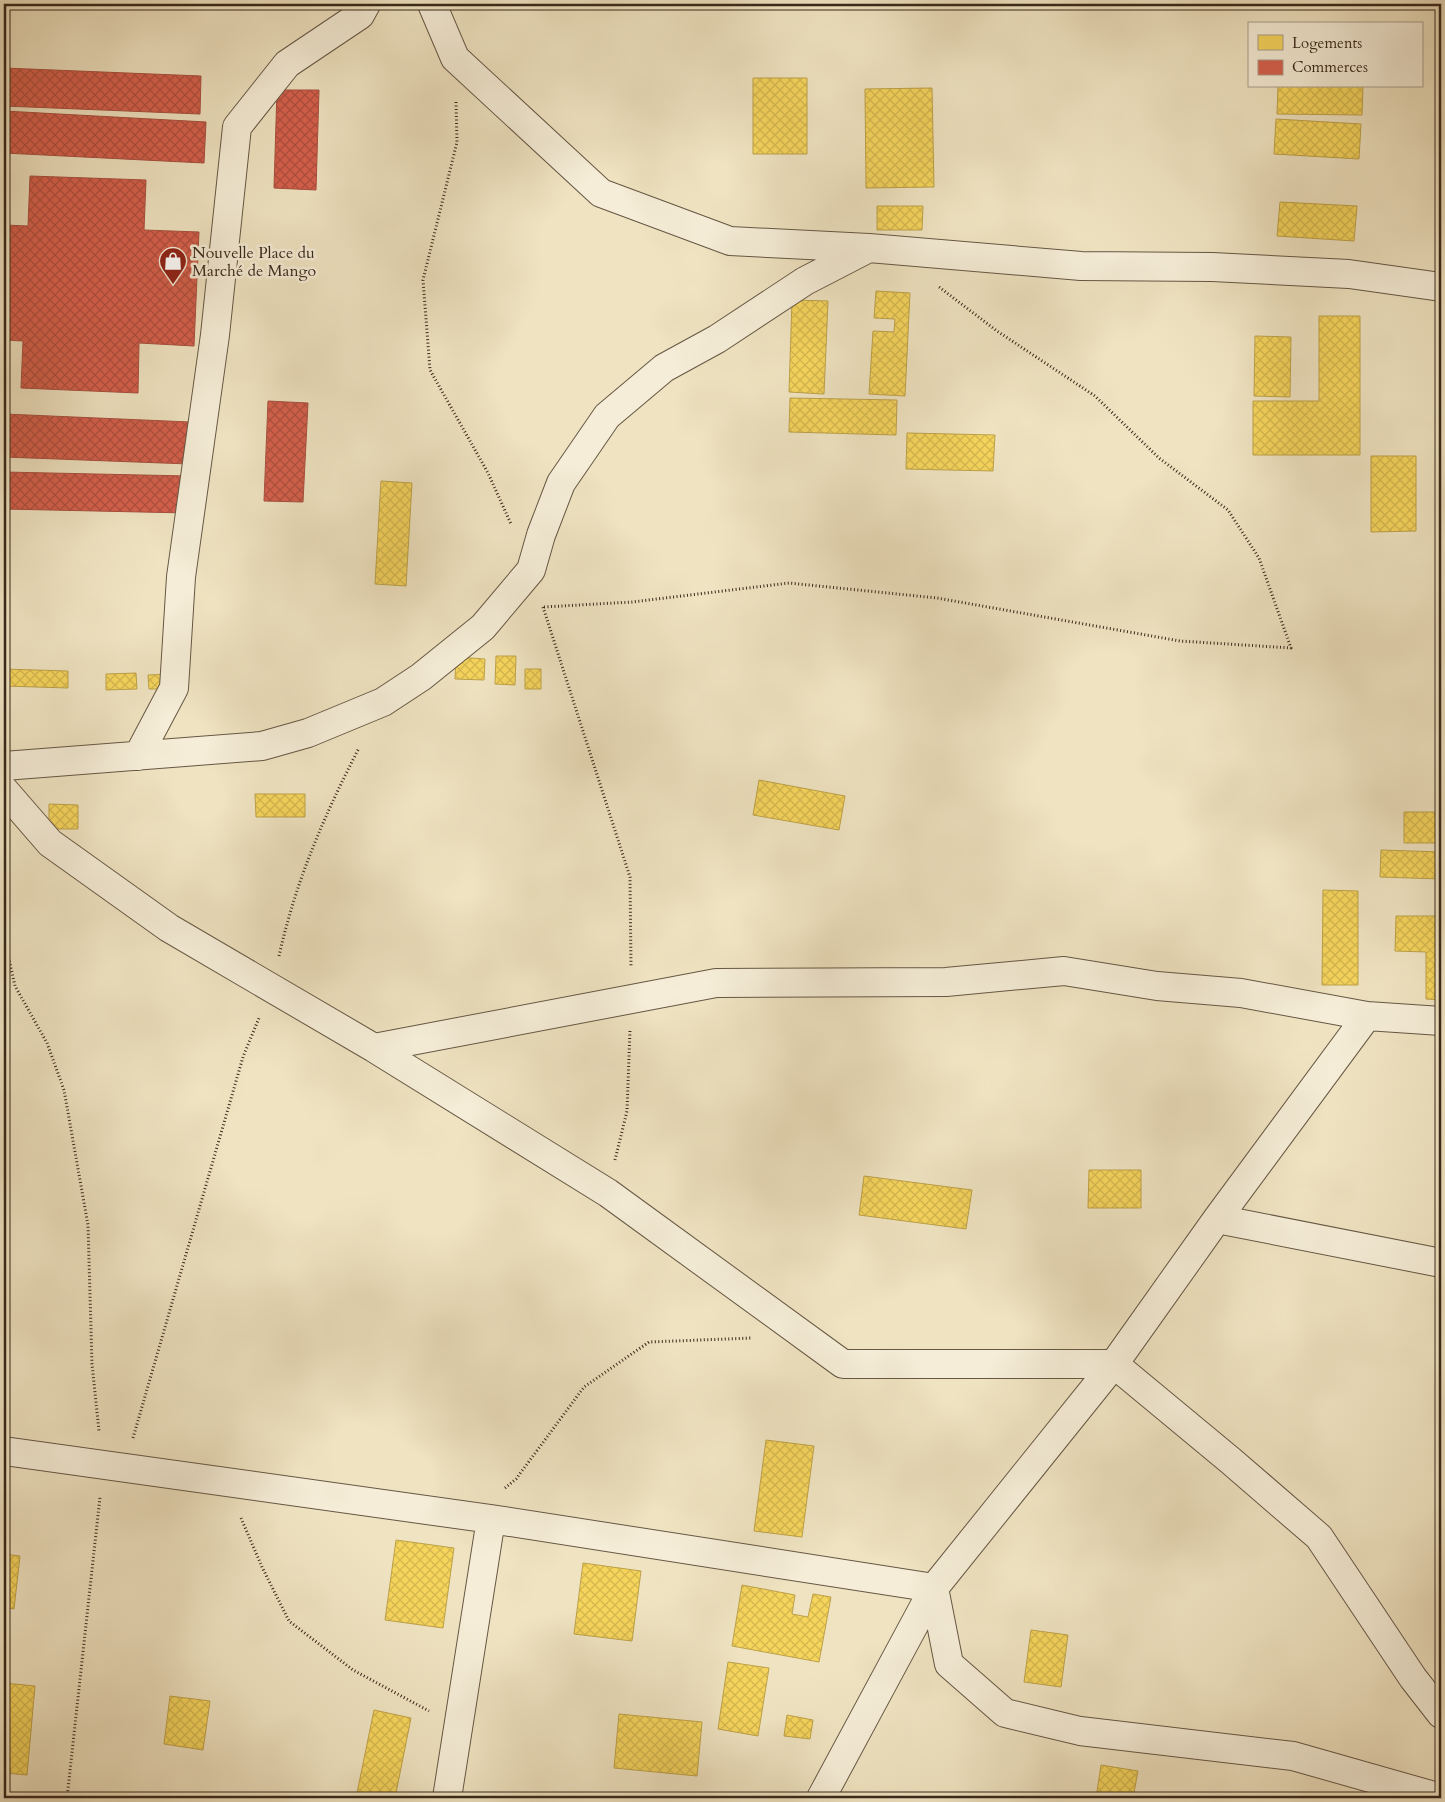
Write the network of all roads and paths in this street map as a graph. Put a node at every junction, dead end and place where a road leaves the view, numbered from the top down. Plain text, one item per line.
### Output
1 (366, 4) edge
2 (432, 4) edge
3 (456, 58) junction
4 (869, 248) junction
5 (938, 286) dead end
6 (1441, 287) edge
7 (511, 526) dead end
8 (531, 570) junction
9 (543, 607) junction
10 (498, 611) junction
11 (361, 744) dead end
12 (138, 756) junction
13 (4, 766) edge
14 (4, 790) edge
15 (4, 937) edge
16 (272, 988) junction
17 (632, 999) junction
18 (1367, 1016) junction
19 (1441, 1021) edge
20 (374, 1048) junction
21 (608, 1192) junction
22 (1217, 1219) junction
23 (1441, 1263) edge
24 (758, 1338) dead end
25 (1114, 1364) junction
26 (4, 1452) edge
27 (114, 1466) junction
28 (222, 1482) junction
29 (480, 1518) junction
30 (934, 1588) junction
31 (1441, 1714) edge
32 (458, 1727) junction
33 (68, 1798) edge
34 (447, 1798) edge
35 (822, 1798) edge
36 (1441, 1798) edge

1 - 12 street
2 - 3 street
3 - 4 street
3 - 7 path
4 - 6 street
4 - 8 street
5 - 9 path
8 - 9 path
8 - 10 street
9 - 10 path
9 - 17 path
10 - 12 street
11 - 16 path
12 - 13 street
14 - 16 street
15 - 27 path
16 - 20 street
16 - 27 path
17 - 18 street
17 - 20 street
17 - 21 path
18 - 19 street
18 - 22 street
20 - 21 street
21 - 25 street
22 - 23 street
22 - 25 street
24 - 29 path
25 - 30 street
25 - 31 street
26 - 27 street
27 - 28 street
27 - 33 path
28 - 29 street
28 - 32 path
29 - 30 street
29 - 32 street
30 - 35 street
30 - 36 street
32 - 34 street

